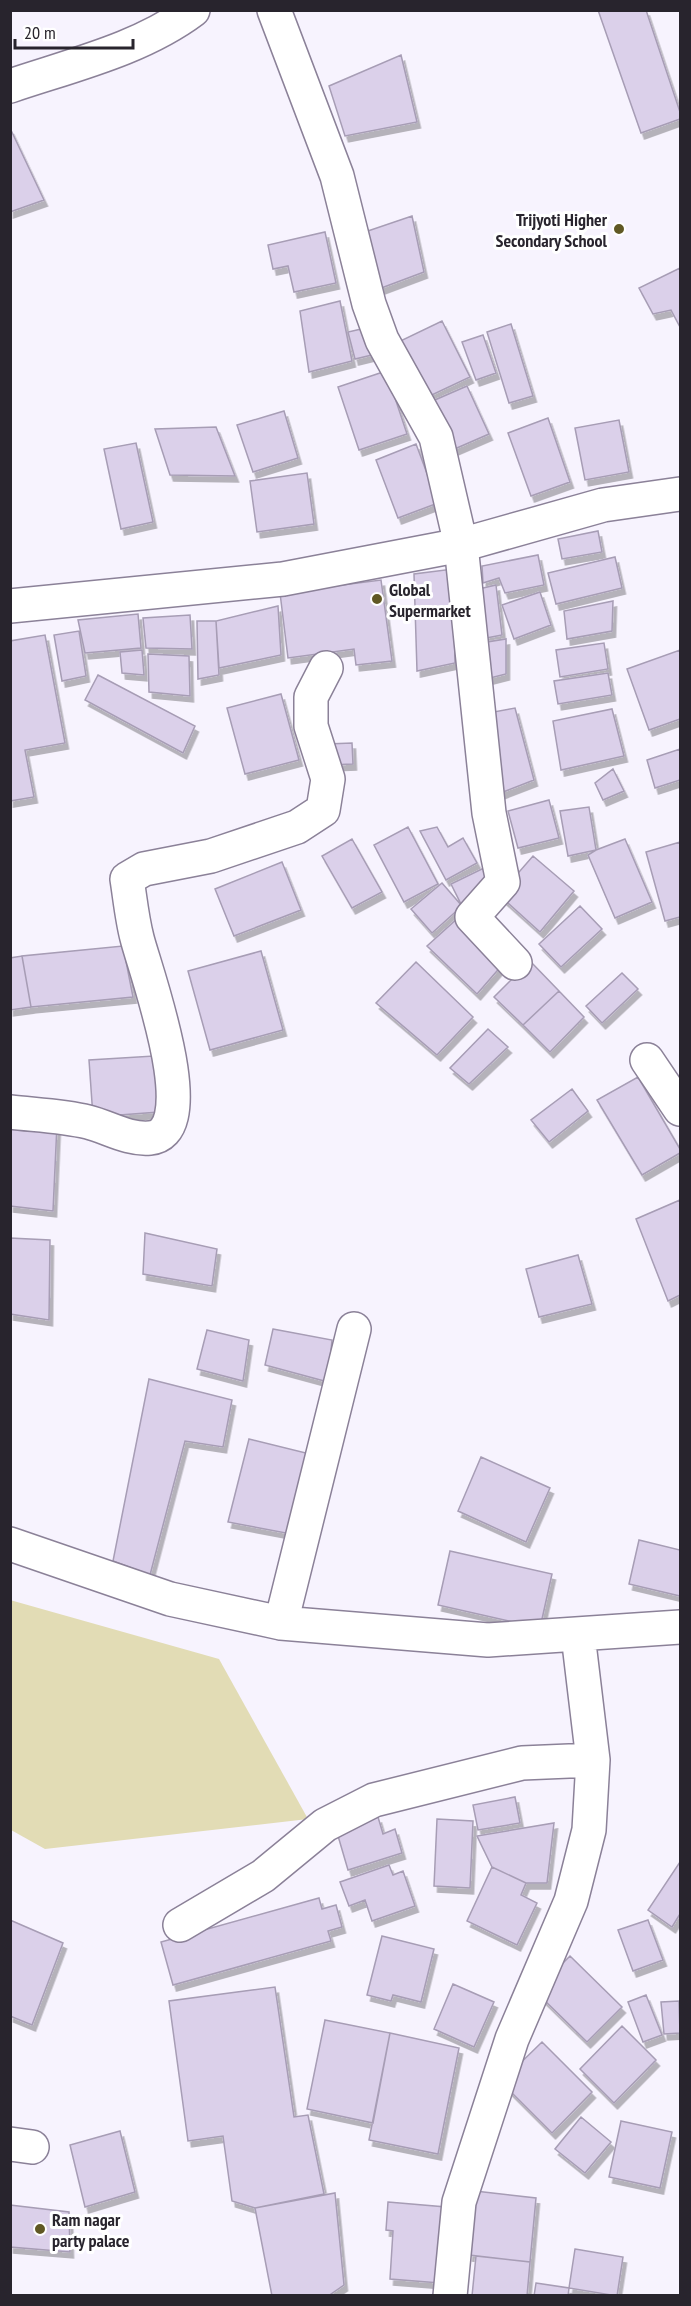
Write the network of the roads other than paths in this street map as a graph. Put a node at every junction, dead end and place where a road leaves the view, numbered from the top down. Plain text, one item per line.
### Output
1 (194, 10) edge
2 (274, 10) edge
3 (10, 86) edge
4 (681, 494) edge
5 (461, 545) junction
6 (10, 606) edge
7 (326, 668) dead end
8 (515, 963) dead end
9 (647, 1060) dead end
10 (681, 1108) edge
11 (10, 1112) edge
12 (354, 1329) dead end
13 (10, 1544) edge
14 (281, 1623) junction
15 (681, 1628) edge
16 (578, 1635) junction
17 (593, 1760) junction
18 (180, 1925) dead end
19 (450, 2295) edge

1 - 3 street
2 - 5 street
4 - 5 street
5 - 6 street
5 - 8 street
7 - 11 street
9 - 10 street
12 - 14 street
13 - 14 street
14 - 16 street
15 - 16 street
16 - 17 street
17 - 18 street
17 - 19 street

